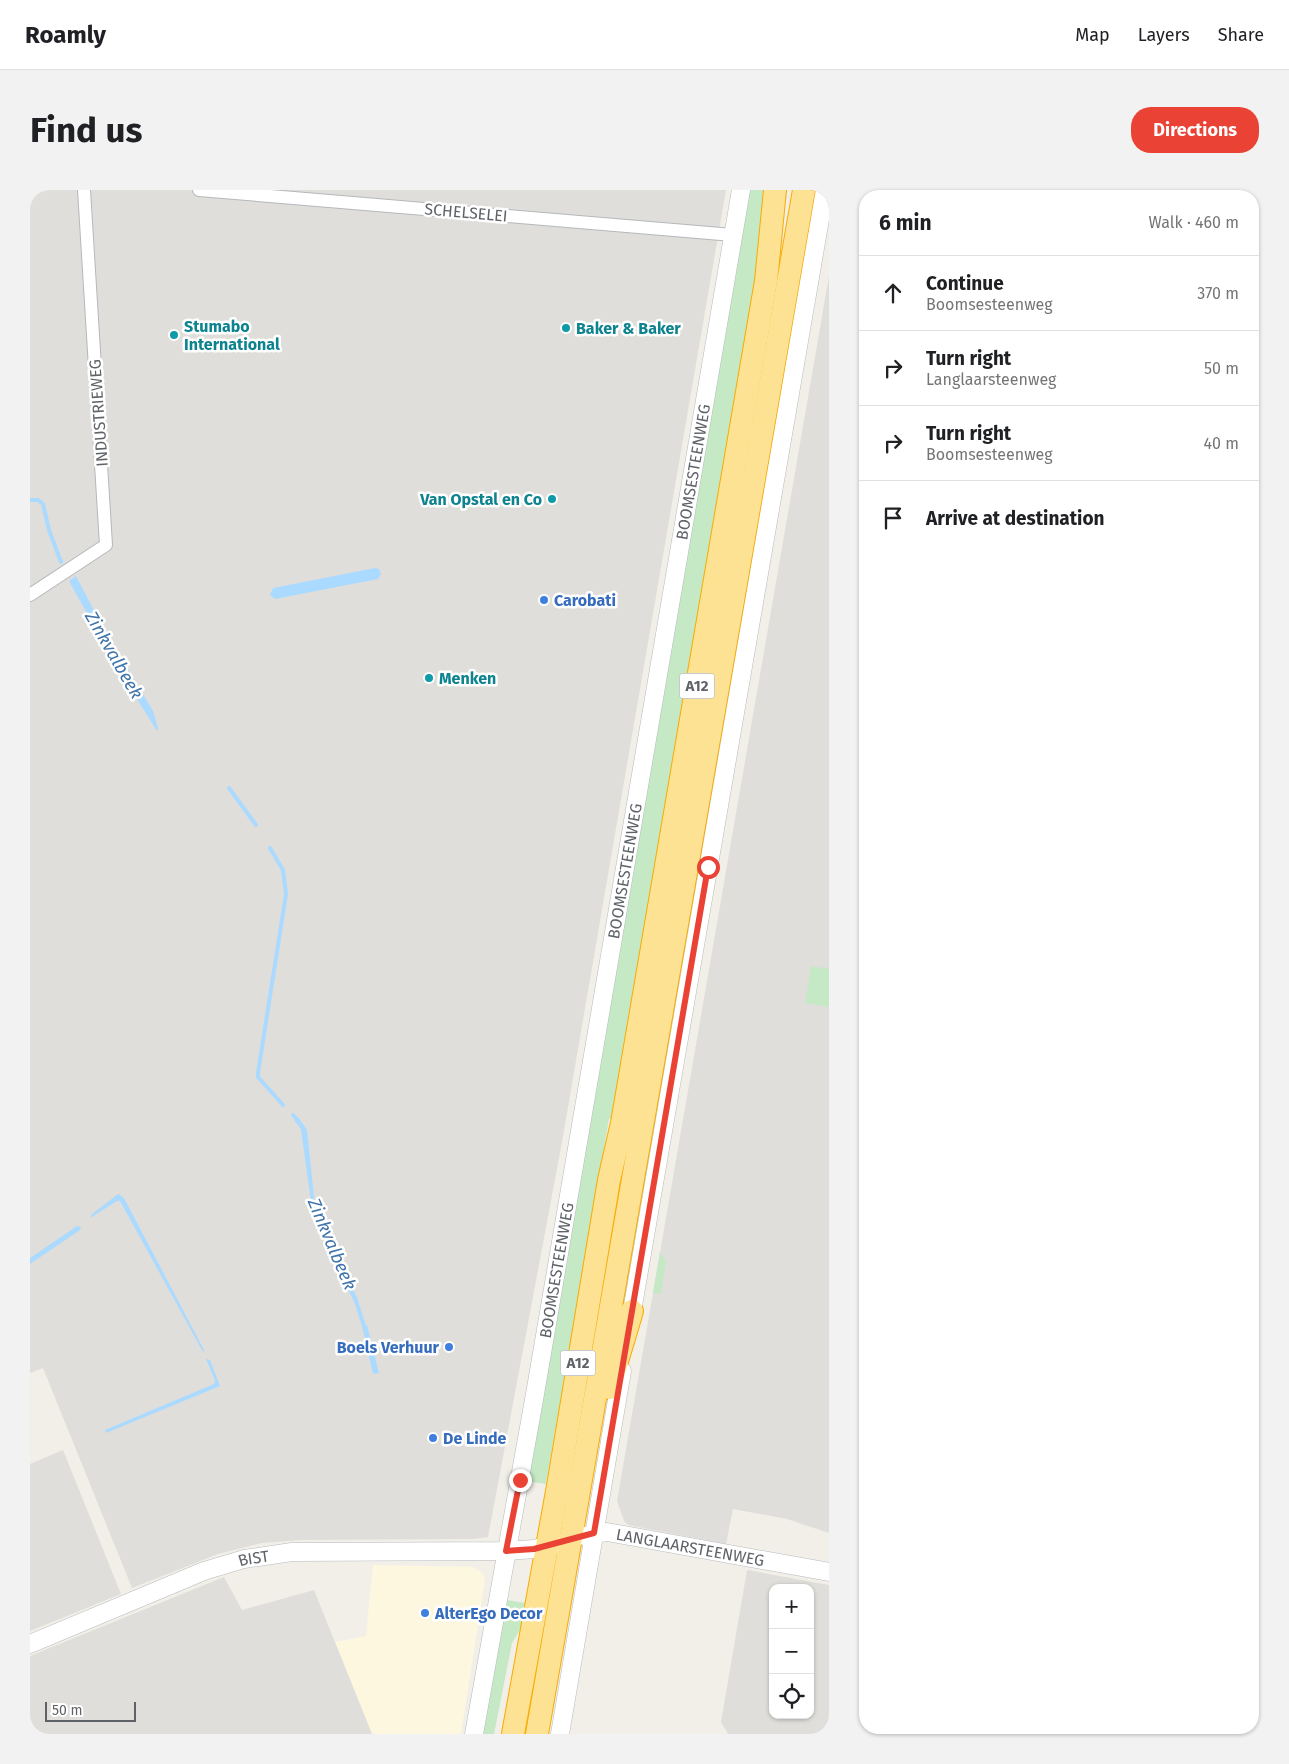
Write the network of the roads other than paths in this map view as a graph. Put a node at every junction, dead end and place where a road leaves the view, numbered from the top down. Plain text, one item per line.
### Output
1 (84, 190) edge
2 (199, 190) edge
3 (741, 190) edge
4 (775, 190) edge
5 (804, 190) edge
6 (824, 190) edge
7 (733, 235) junction
8 (30, 595) edge
9 (632, 1310) junction
10 (592, 1416) junction
11 (594, 1533) junction
12 (570, 1540) junction
13 (547, 1546) junction
14 (499, 1551) junction
15 (829, 1572) edge
16 (30, 1644) edge
17 (511, 1728) edge
18 (474, 1734) edge
19 (537, 1734) edge
20 (560, 1734) edge

1 - 8 street, INDUSTRIEWEG
2 - 7 street, SCHELSELEI
3 - 7 main road, BOOMSESTEENWEG
4 - 13 highway, A12
5 - 10 highway, A12
6 - 9 main road
7 - 14 main road, BOOMSESTEENWEG
9 - 10 highway
9 - 11 main road
10 - 12 highway, A12
11 - 12 main road, LANGLAARSTEENWEG
11 - 15 main road, LANGLAARSTEENWEG
11 - 20 main road
12 - 13 main road, LANGLAARSTEENWEG
12 - 19 highway, A12
13 - 14 main road, LANGLAARSTEENWEG
13 - 17 highway, A12
14 - 16 main road, BIST
14 - 18 main road, BOOMSESTEENWEG

